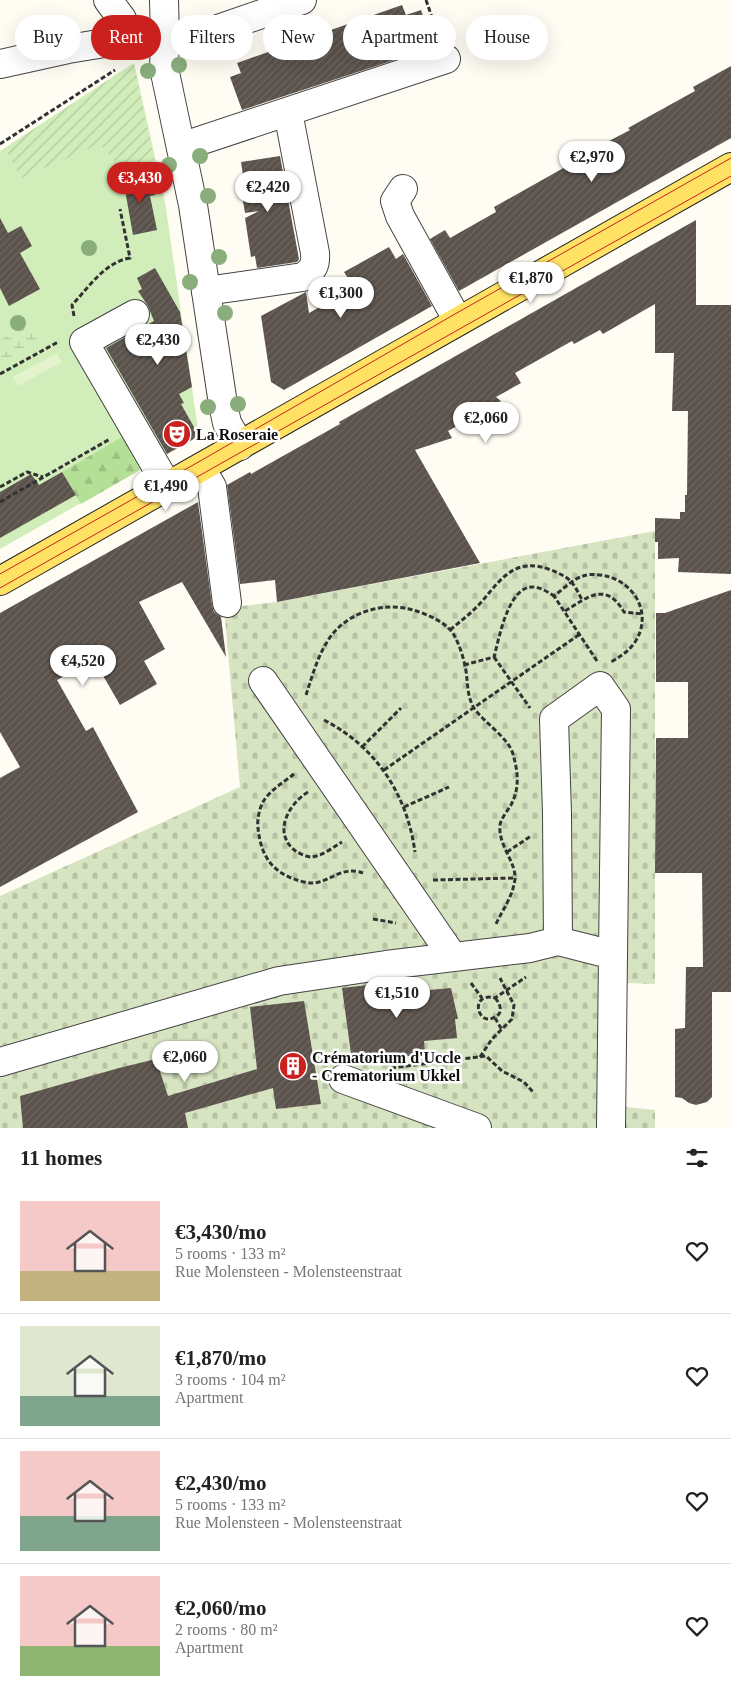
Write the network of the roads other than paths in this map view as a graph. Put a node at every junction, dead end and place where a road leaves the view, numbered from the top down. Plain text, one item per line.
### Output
1 (108, 0) edge
2 (164, 0) edge
3 (302, 0) edge
4 (119, 15) edge
5 (161, 40) edge
6 (165, 40) junction
7 (91, 45) edge
8 (443, 60) edge
9 (0, 64) edge
10 (288, 112) junction
11 (181, 148) junction
12 (731, 167) edge
13 (403, 189) dead end
14 (206, 291) junction
15 (135, 314) dead end
16 (458, 321) junction
17 (240, 446) junction
18 (201, 468) junction
19 (168, 487) junction
20 (0, 581) edge
21 (227, 603) dead end
22 (263, 681) dead end
23 (558, 941) junction
24 (613, 955) junction
25 (453, 957) junction
26 (0, 1062) edge
27 (343, 1079) dead end
28 (477, 1128) edge
29 (611, 1128) edge

1 - 4 street
2 - 6 street
3 - 6 street
5 - 6 street
6 - 11 street
7 - 9 street
8 - 10 street
10 - 11 street
10 - 14 street
11 - 14 street
12 - 16 main road
13 - 16 street
14 - 17 street
15 - 19 street
16 - 17 main road
17 - 18 main road
18 - 19 main road
18 - 21 street
19 - 20 main road
22 - 25 street
23 - 24 street
23 - 24 street
23 - 25 street
24 - 29 street
25 - 26 street
27 - 28 street

